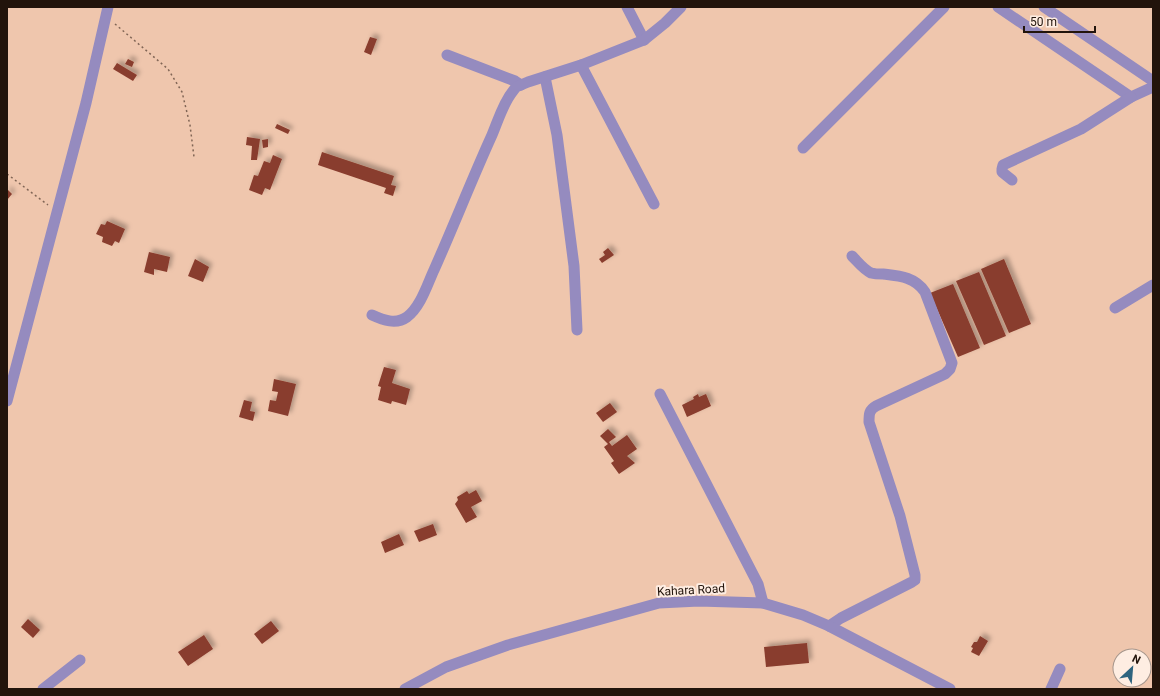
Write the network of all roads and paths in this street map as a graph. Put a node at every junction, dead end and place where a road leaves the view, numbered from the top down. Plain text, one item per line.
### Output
1 (627, 7) edge
2 (681, 7) edge
3 (944, 7) edge
4 (998, 7) edge
5 (1044, 7) edge
6 (107, 12) edge
7 (644, 40) junction
8 (447, 55) dead end
9 (581, 65) junction
10 (545, 78) junction
11 (1153, 81) edge
12 (521, 85) junction
13 (1153, 87) edge
14 (1131, 97) junction
15 (803, 148) dead end
16 (194, 157) dead end
17 (7, 174) edge
18 (1012, 180) dead end
19 (654, 204) dead end
20 (57, 212) junction
21 (852, 256) dead end
22 (1153, 285) edge
23 (1116, 308) dead end
24 (372, 315) dead end
25 (577, 330) dead end
26 (660, 394) dead end
27 (7, 401) edge
28 (764, 603) junction
29 (829, 626) junction
30 (80, 660) dead end
31 (1060, 670) dead end
32 (43, 689) edge
33 (405, 689) edge
34 (950, 689) edge
35 (1051, 689) edge

1 - 7 street
2 - 7 street
3 - 15 street
4 - 14 street
5 - 11 street
6 - 16 path
6 - 20 street
7 - 9 street
8 - 12 street
9 - 10 street
9 - 19 street
10 - 12 street
10 - 25 street
12 - 24 street
13 - 14 street
14 - 18 street
17 - 20 path
20 - 27 street
21 - 29 street
22 - 23 street
26 - 28 street
28 - 29 street, Kahara Road
28 - 33 street, Kahara Road
29 - 34 street, Kahara Road
30 - 32 street
31 - 35 street

